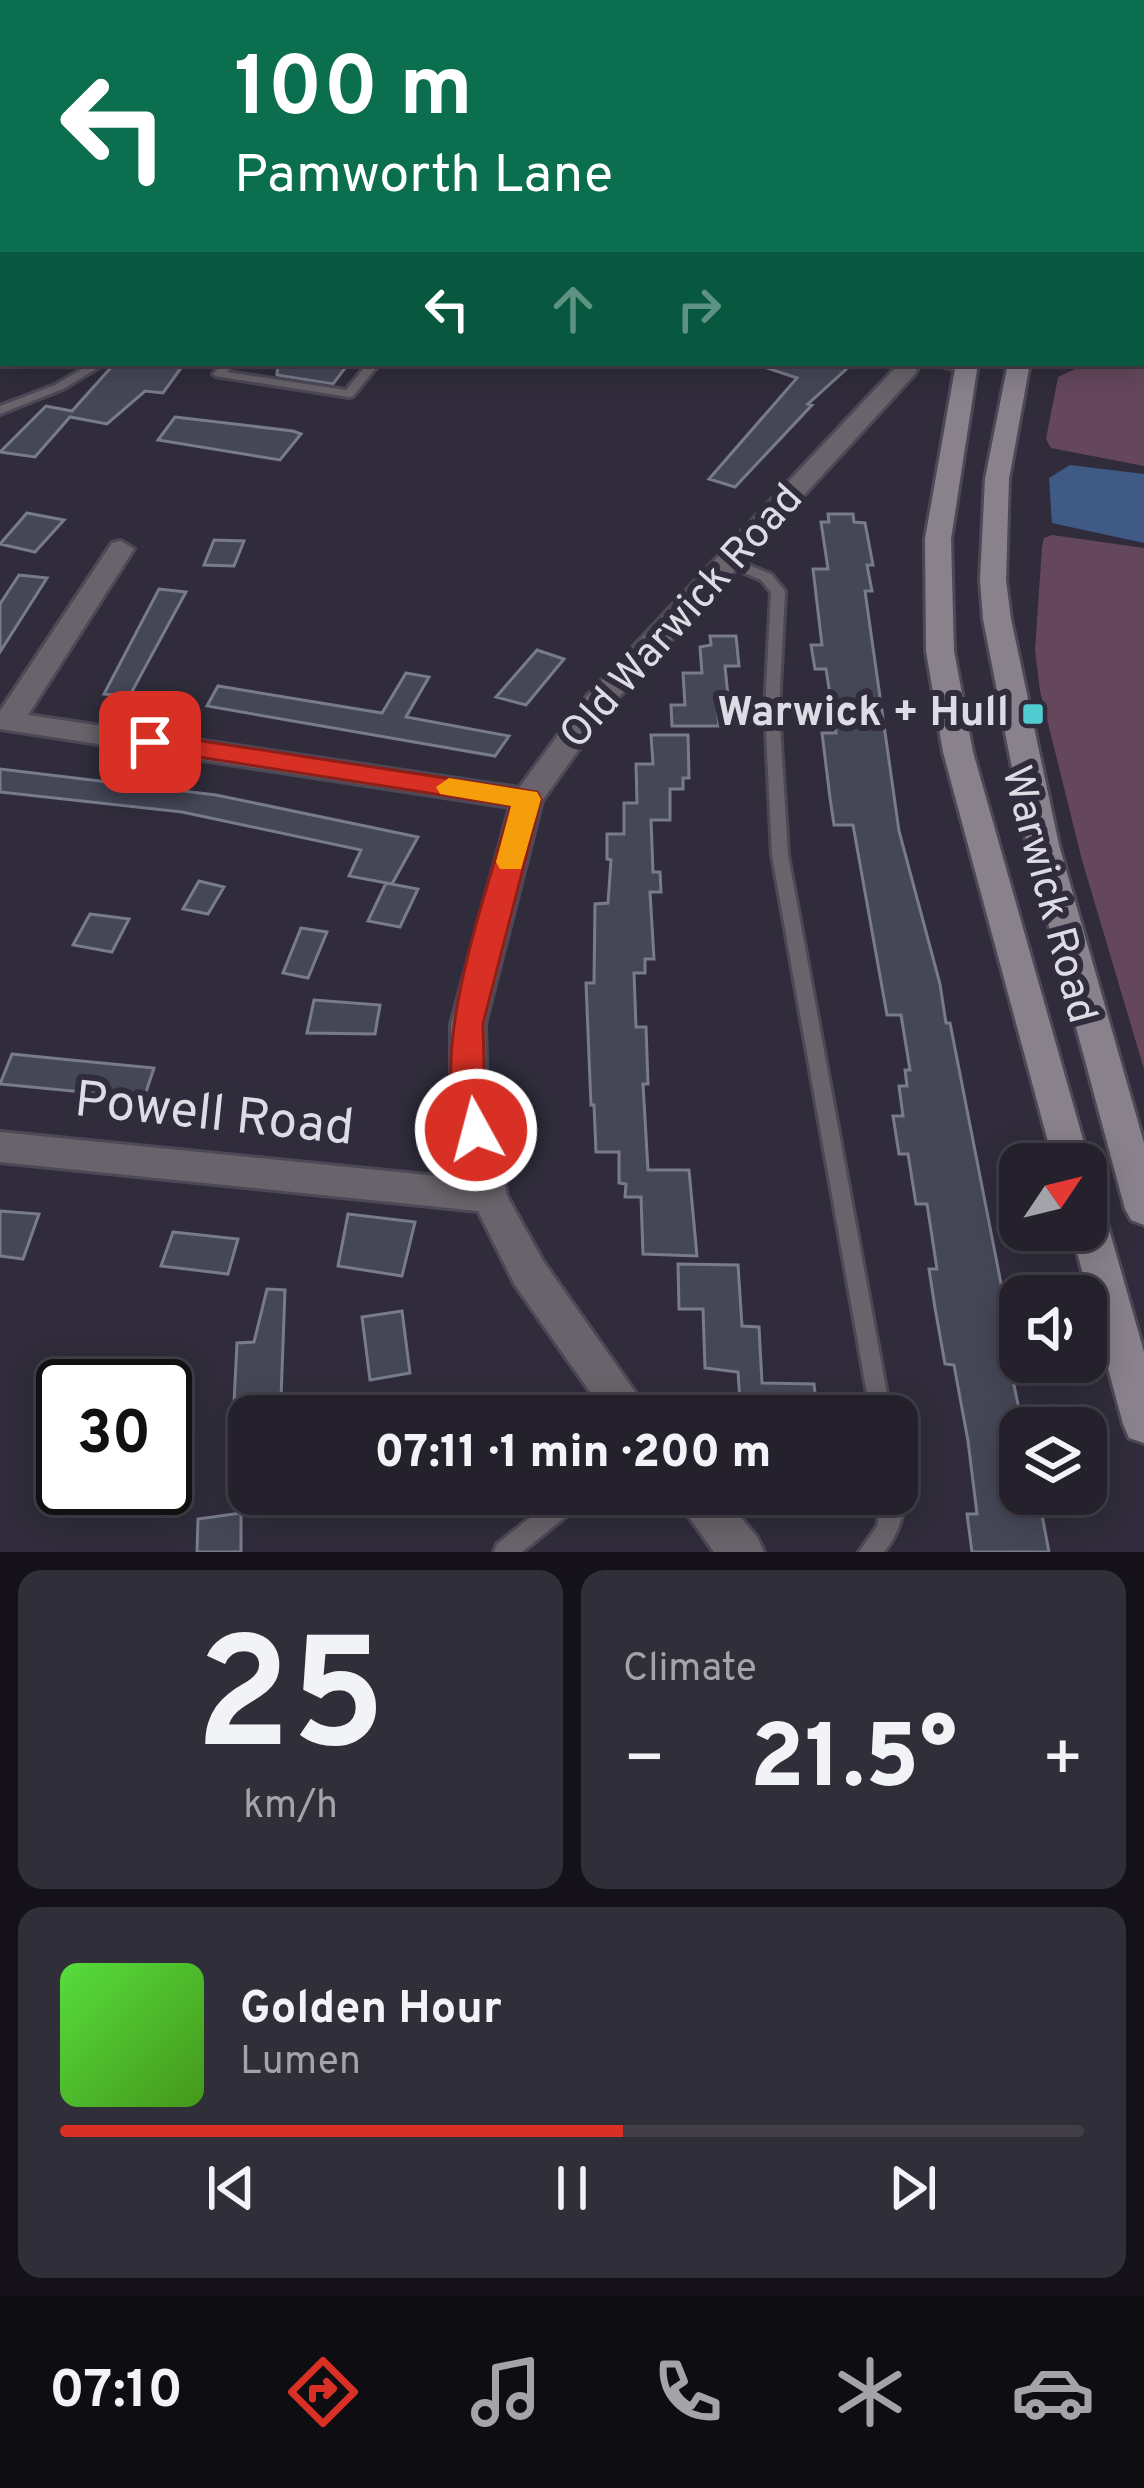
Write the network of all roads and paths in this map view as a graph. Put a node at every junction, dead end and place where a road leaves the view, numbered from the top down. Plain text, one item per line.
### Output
1 (95, 366) edge
2 (227, 366) edge
3 (372, 366) edge
4 (1018, 366) edge
5 (944, 367) edge
6 (0, 410) edge
7 (121, 549) dead end
8 (731, 562) junction
9 (4, 721) edge
10 (527, 799) junction
11 (1066, 1143) edge
12 (0, 1147) edge
13 (489, 1197) junction
14 (1144, 1209) edge
15 (1096, 1251) edge
16 (617, 1395) edge
17 (877, 1395) edge
18 (1144, 1424) edge
19 (551, 1515) edge
20 (711, 1515) edge
21 (890, 1515) edge
22 (505, 1552) edge
23 (742, 1552) edge
24 (870, 1552) edge

1 - 6 lane
2 - 3 lane
4 - 14 main road, Warwick Road
5 - 8 street, Old Warwick Road
5 - 11 main road, Warwick Road
7 - 9 street
8 - 10 street, Old Warwick Road
8 - 17 lane
9 - 10 street
10 - 13 street, Old Warwick Road
12 - 13 street, Powell Road
13 - 16 street, Old Warwick Road
15 - 18 main road
19 - 22 lane
20 - 23 street
21 - 24 lane

